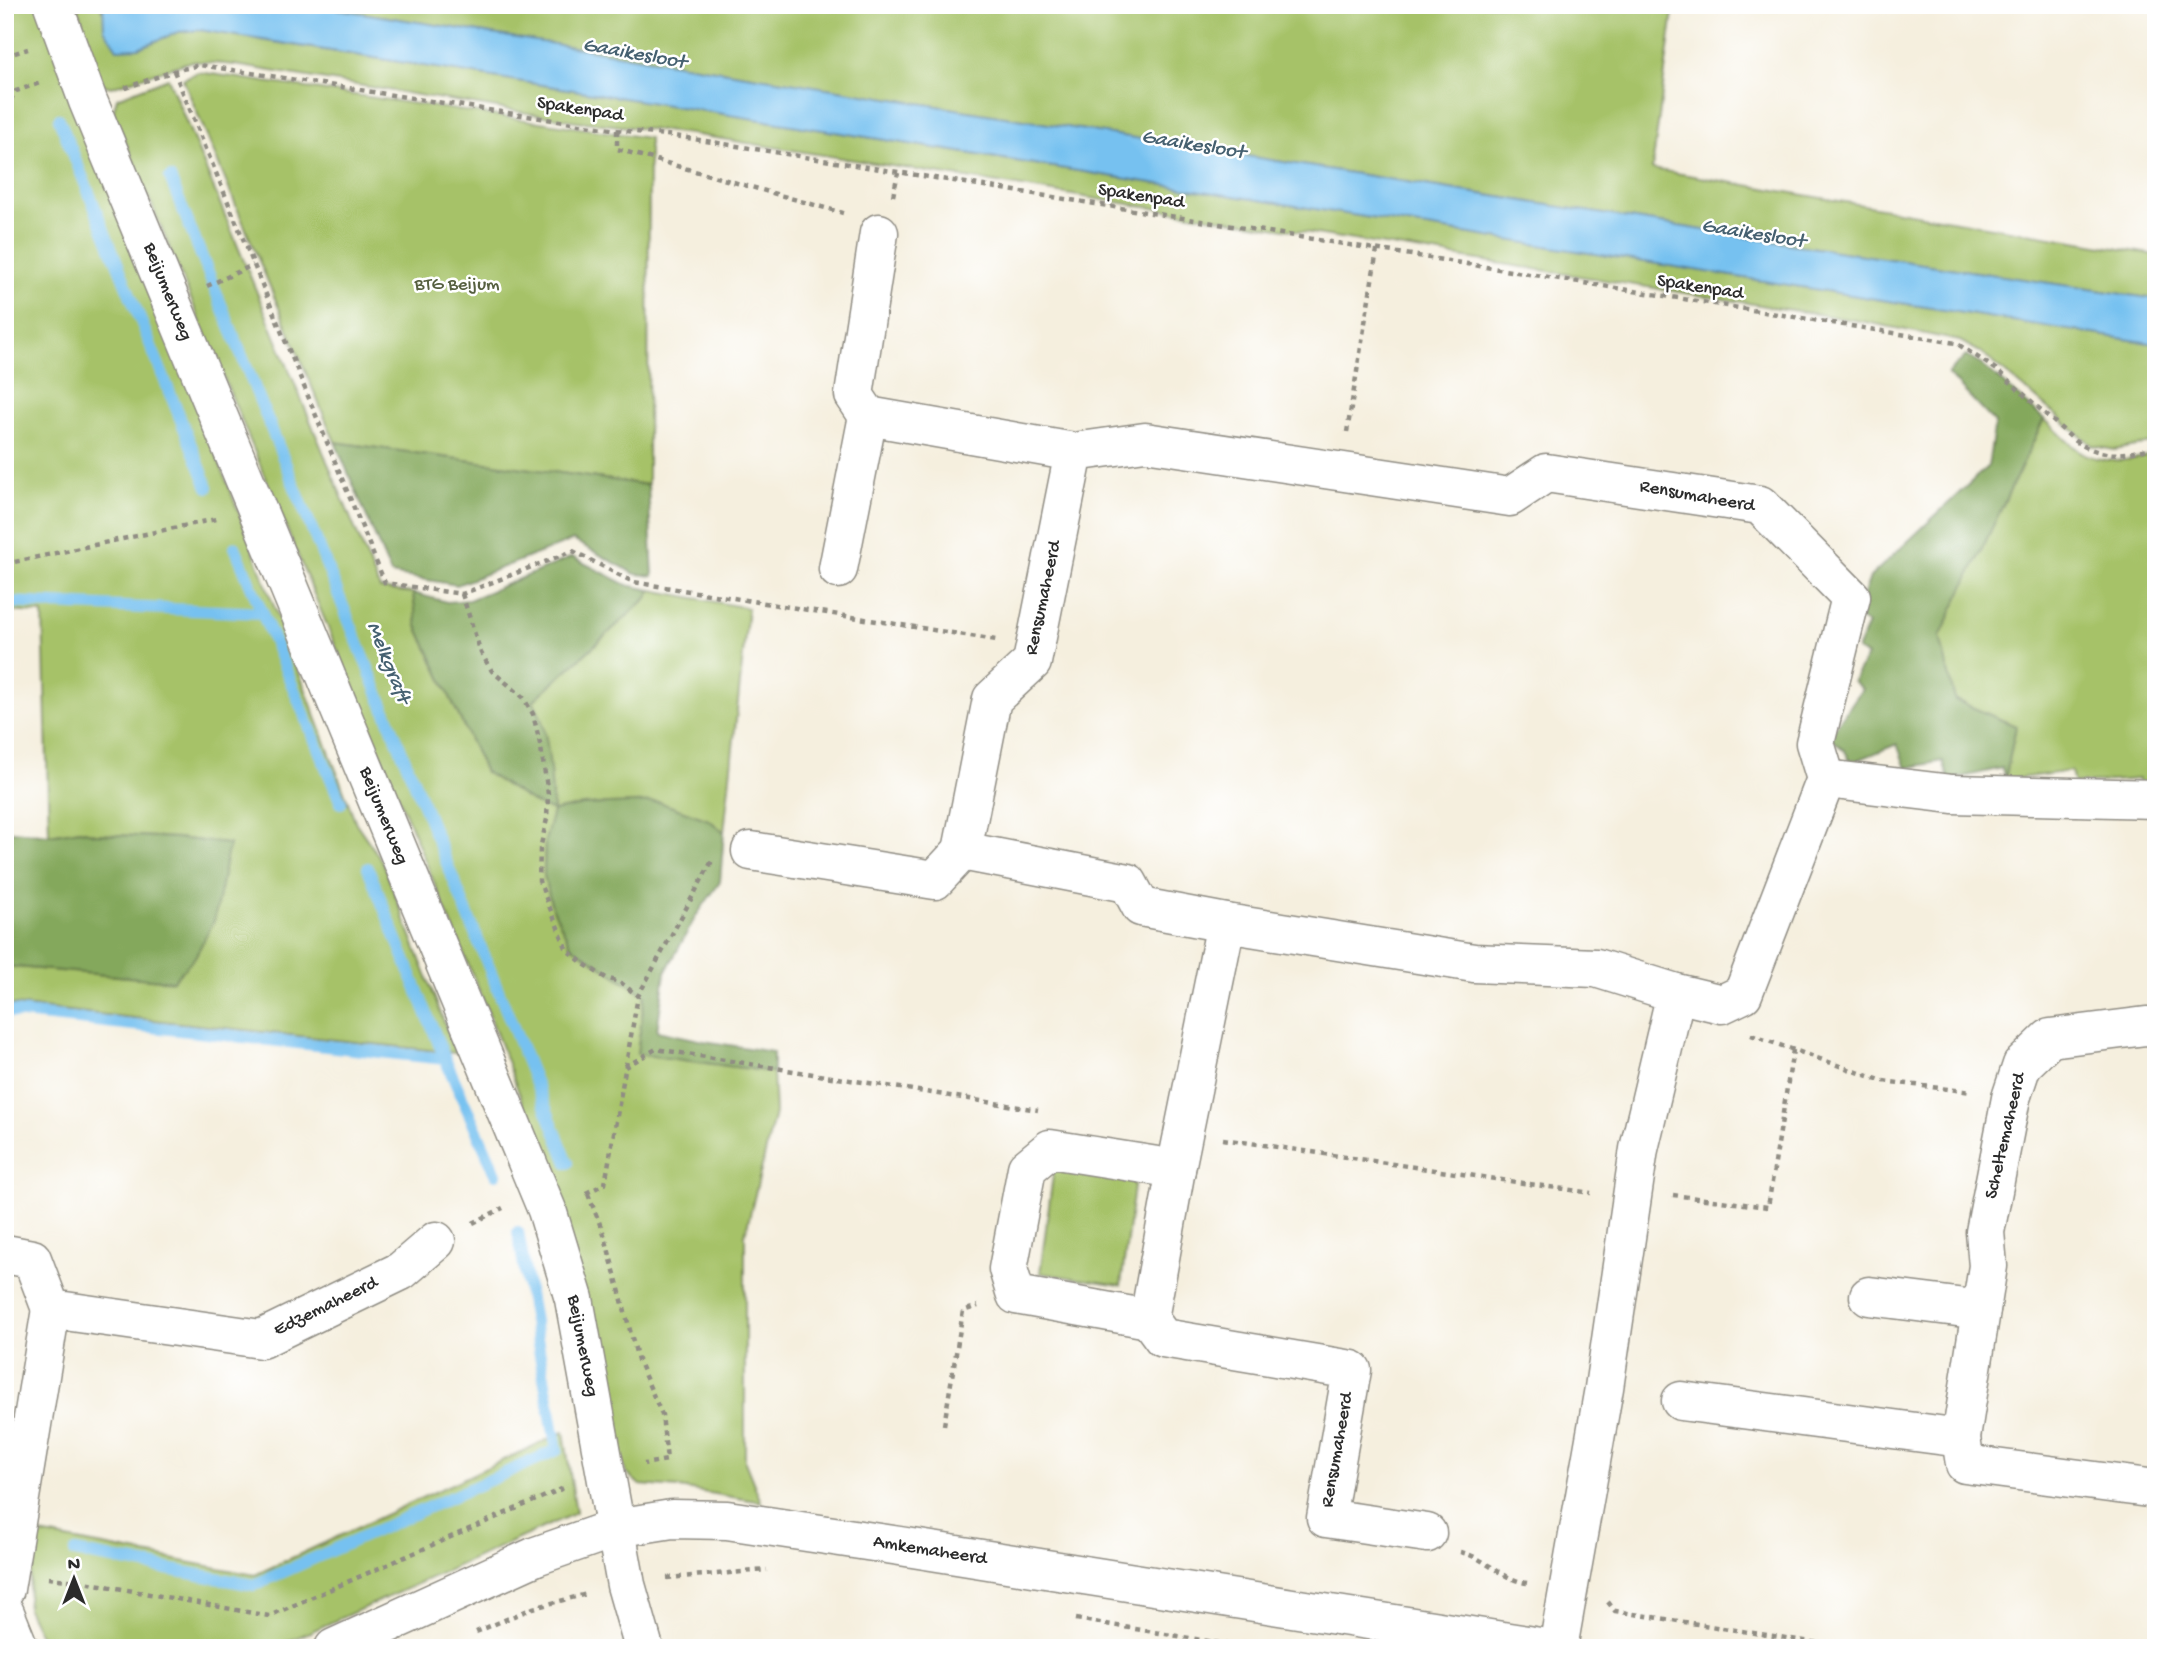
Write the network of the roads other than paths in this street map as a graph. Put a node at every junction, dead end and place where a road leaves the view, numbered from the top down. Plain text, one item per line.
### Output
1 (53, 5) edge
2 (885, 220) road end
3 (868, 416) junction
4 (1074, 452) junction
5 (838, 569) dead end
6 (1826, 779) junction
7 (2156, 799) edge
8 (751, 851) road end
9 (962, 852) junction
10 (1226, 923) junction
11 (1676, 993) junction
12 (2156, 1027) edge
13 (1176, 1169) junction
14 (436, 1241) road end
15 (5, 1254) edge
16 (1869, 1296) dead end
17 (51, 1309) junction
18 (1981, 1310) junction
19 (1150, 1319) junction
20 (1681, 1401) dead end
21 (1961, 1438) junction
22 (2156, 1489) edge
23 (616, 1528) junction
24 (1427, 1533) road end
25 (7, 1581) edge
26 (5, 1613) edge
27 (19, 1648) edge
28 (334, 1648) edge
29 (644, 1648) edge
30 (1546, 1648) edge
31 (1558, 1648) edge

1 - 23 street, Beijumerweg
2 - 3 street
3 - 4 street, Rensumaheerd
3 - 5 street
4 - 6 street, Rensumaheerd
4 - 9 street, Rensumaheerd
6 - 7 street
6 - 11 street
8 - 9 street
9 - 10 street
10 - 11 street
10 - 13 street
11 - 31 street
12 - 18 street, Scheltemaheerd
13 - 19 street
13 - 19 street
14 - 17 street, Edzemaheerd
15 - 17 street
16 - 18 street
17 - 25 street
18 - 21 street, Scheltemaheerd
19 - 24 street, Rensumaheerd
20 - 21 street
21 - 22 street
23 - 28 street, Amkemaheerd
23 - 29 street, Beijumerweg
23 - 30 street, Amkemaheerd
26 - 27 street

